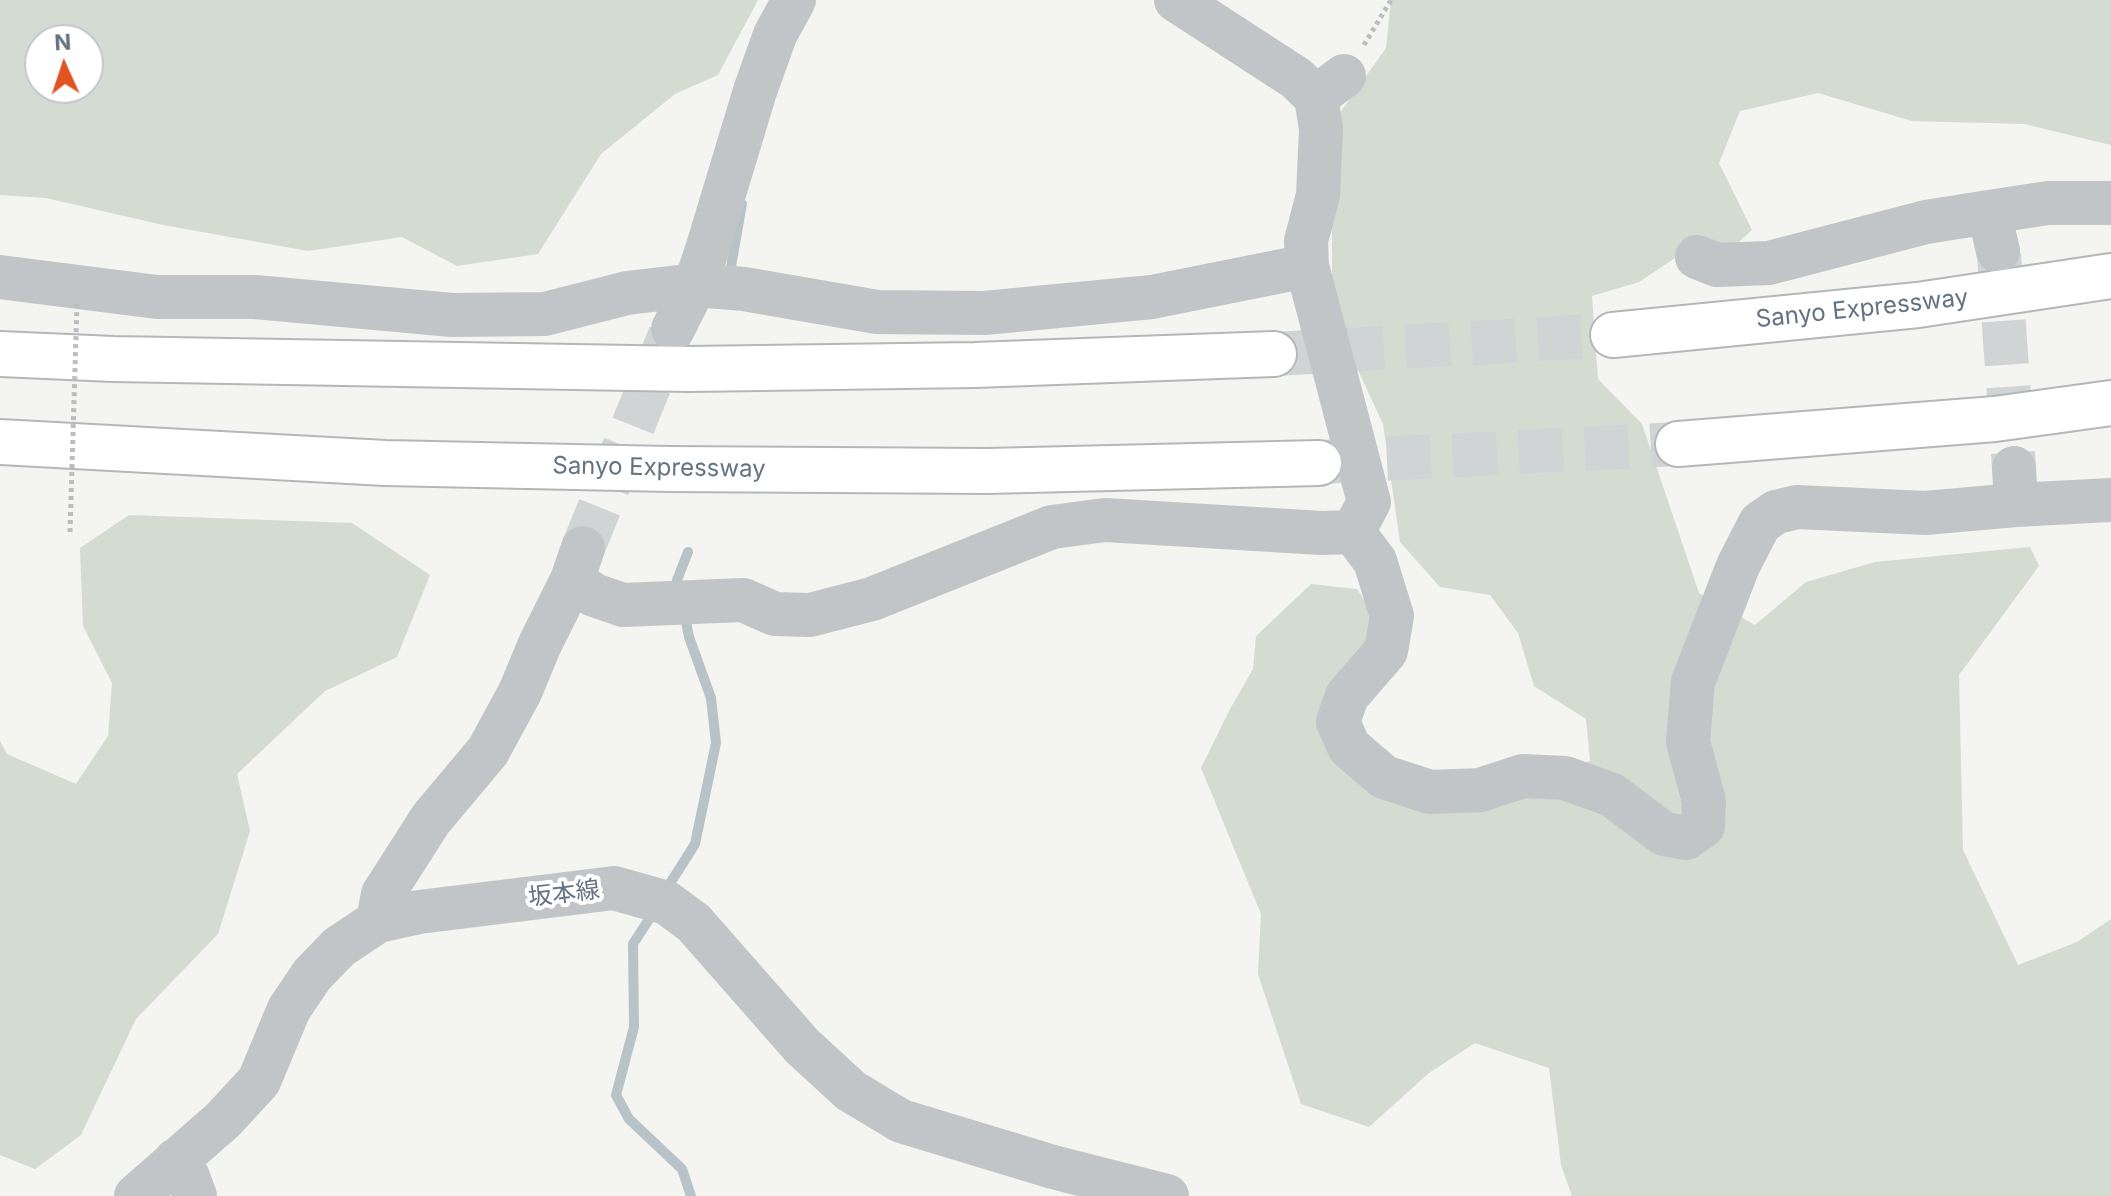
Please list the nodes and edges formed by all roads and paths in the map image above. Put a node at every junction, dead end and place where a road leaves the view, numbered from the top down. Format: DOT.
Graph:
graph roads {
  1 [pos="794,0"];
  2 [pos="1176,0"];
  3 [pos="1391,0"];
  4 [pos="1330,87"];
  5 [pos="2111,203"];
  6 [pos="1697,257"];
  7 [pos="1307,266"];
  8 [pos="2111,276"];
  9 [pos="0,277"];
  10 [pos="717,286"];
  11 [pos="77,303"];
  12 [pos="673,329"];
  13 [pos="1613,335"];
  14 [pos="0,354"];
  15 [pos="1274,354"];
  16 [pos="2111,403"];
  17 [pos="0,442"];
  18 [pos="1678,444"];
  19 [pos="1319,463"];
  20 [pos="2111,500"];
  21 [pos="70,532"];
  22 [pos="1353,532"];
  23 [pos="378,921"];
  24 [pos="186,1178"];
  25 [pos="136,1196"];
  26 [pos="1167,1196"];
  1 -- 10 [label="street"];
  2 -- 4 [label="street"];
  3 -- 4 [label="path"];
  4 -- 7 [label="street"];
  5 -- 6 [label="street"];
  7 -- 10 [label="street"];
  7 -- 22 [label="street"];
  8 -- 13 [label="highway, Sanyo Expressway"];
  9 -- 10 [label="street"];
  10 -- 12 [label="street"];
  11 -- 21 [label="path, bridge"];
  14 -- 15 [label="highway"];
  16 -- 18 [label="highway"];
  17 -- 19 [label="highway, Sanyo Expressway"];
  20 -- 22 [label="street"];
  22 -- 23 [label="street"];
  23 -- 24 [label="street, 坂本線"];
  23 -- 26 [label="street, 坂本線"];
  24 -- 25 [label="street, 坂本線"];
}
